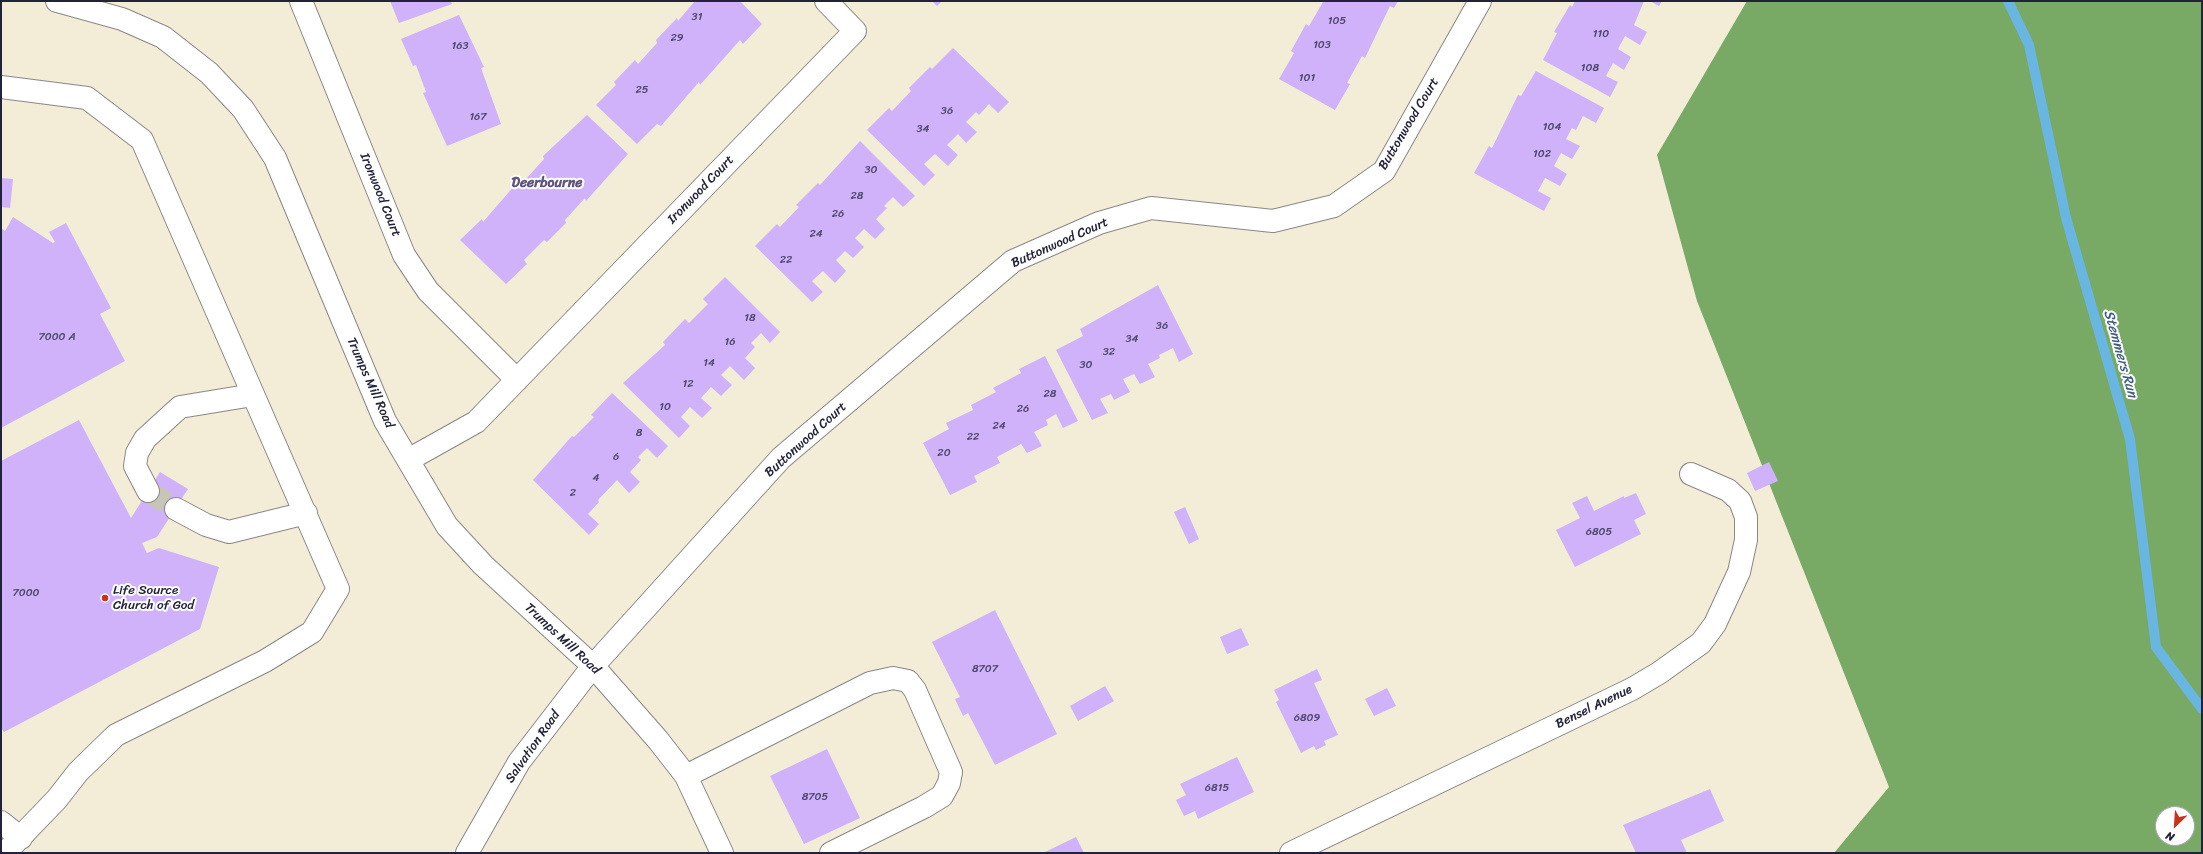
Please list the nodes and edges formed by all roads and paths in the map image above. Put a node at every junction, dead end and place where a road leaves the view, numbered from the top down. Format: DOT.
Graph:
graph roads {
  1 [pos="57,1"];
  2 [pos="301,1"];
  3 [pos="826,1"];
  4 [pos="1480,1"];
  5 [pos="1,87"];
  6 [pos="517,380"];
  7 [pos="253,395"];
  8 [pos="408,460"];
  9 [pos="1691,474"];
  10 [pos="148,491"];
  11 [pos="176,509"];
  12 [pos="306,514"];
  13 [pos="593,666"];
  14 [pos="686,776"];
  15 [pos="1,822"];
  16 [pos="21,838"];
  17 [pos="5,853"];
  18 [pos="467,853"];
  19 [pos="722,853"];
  20 [pos="831,853"];
  21 [pos="1291,853"];
  1 -- 8 [label="street, Trumps Mill Road"];
  2 -- 6 [label="street, Ironwood Court"];
  3 -- 6 [label="street, Ironwood Court"];
  4 -- 13 [label="street, Buttonwood Court"];
  5 -- 7 [label="street"];
  6 -- 8 [label="street, Ironwood Court"];
  7 -- 10 [label="street"];
  7 -- 12 [label="street"];
  8 -- 13 [label="street, Trumps Mill Road"];
  9 -- 21 [label="street, Bensel Avenue"];
  11 -- 12 [label="street"];
  12 -- 16 [label="street"];
  13 -- 14 [label="street, Trumps Mill Road"];
  13 -- 18 [label="street, Salvation Road"];
  14 -- 19 [label="street, Trumps Mill Road"];
  14 -- 20 [label="street"];
  15 -- 16 [label="street"];
  16 -- 17 [label="street"];
}
